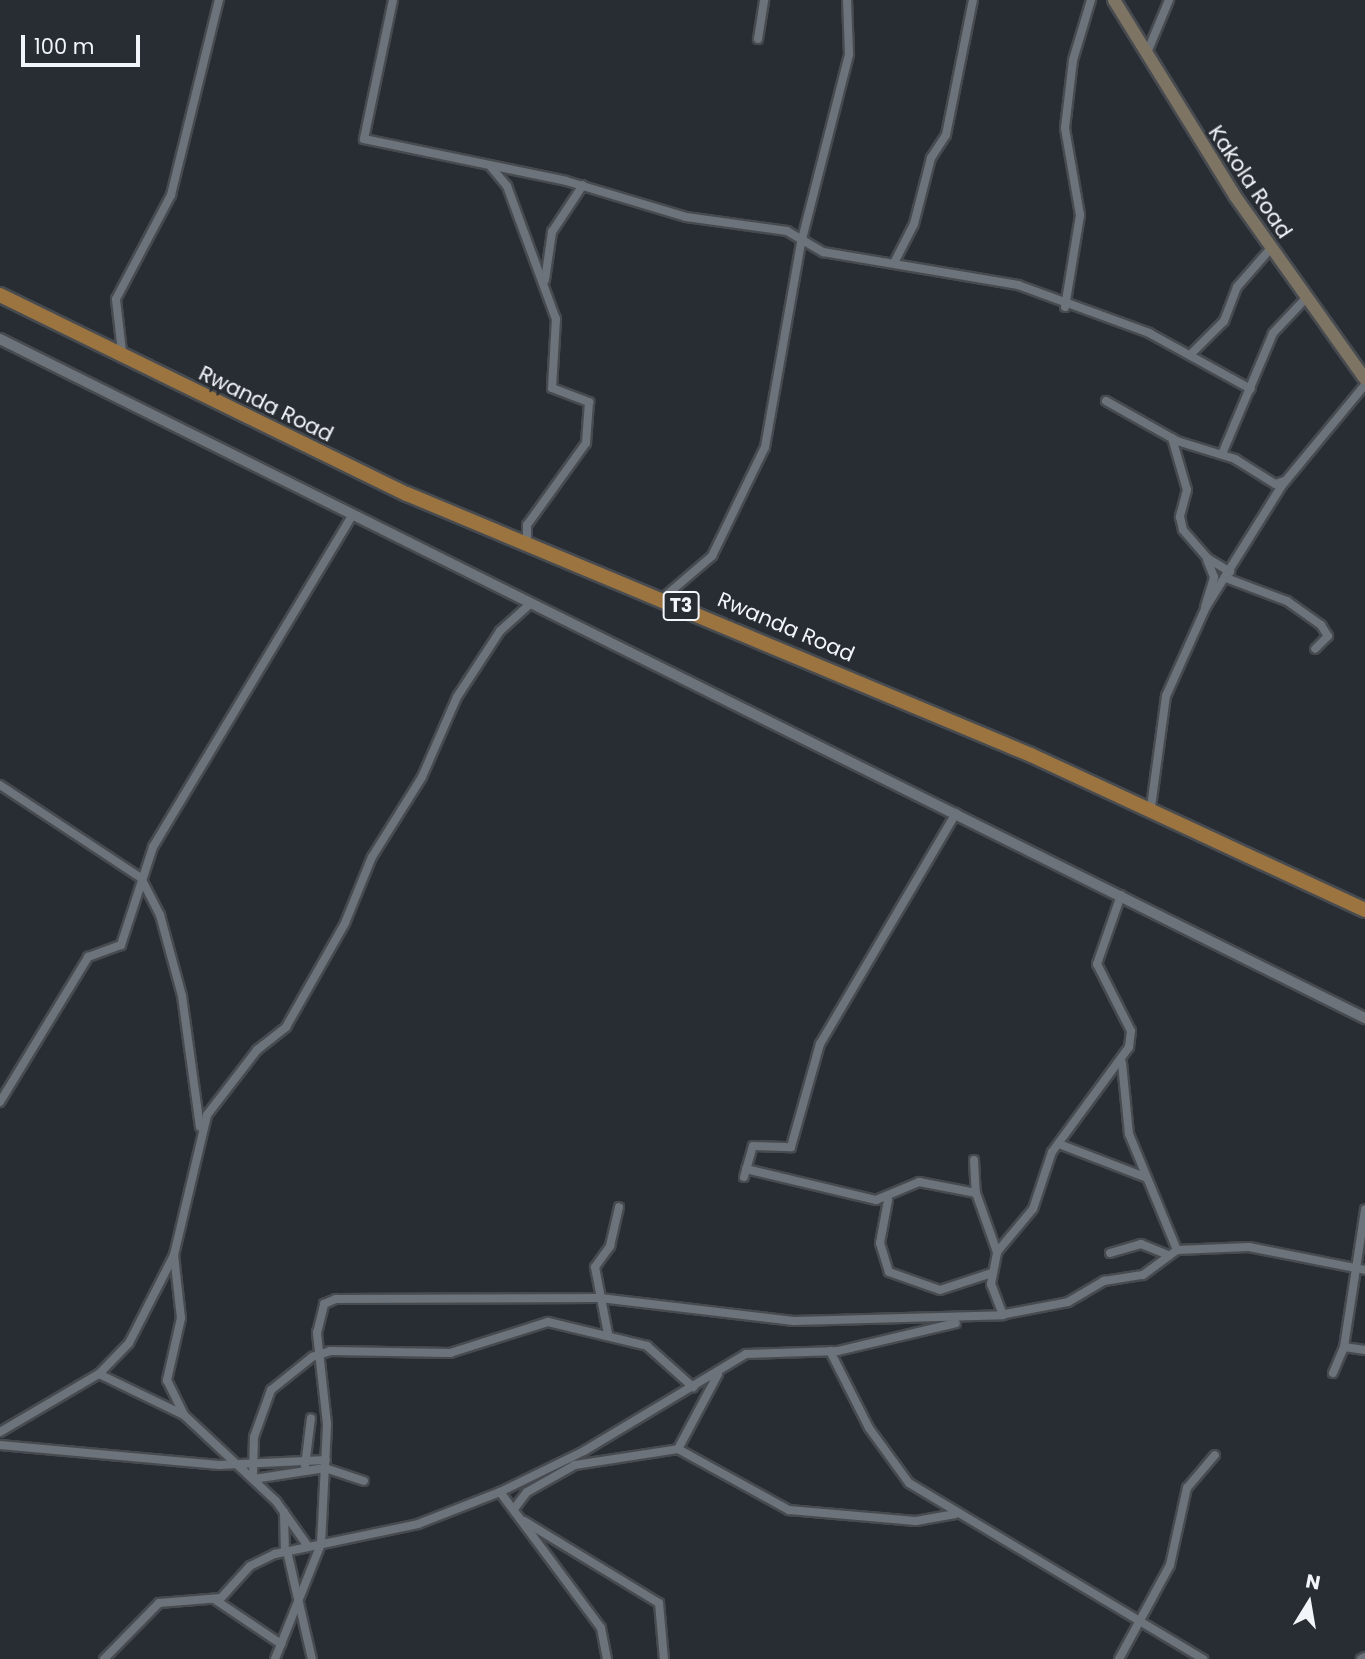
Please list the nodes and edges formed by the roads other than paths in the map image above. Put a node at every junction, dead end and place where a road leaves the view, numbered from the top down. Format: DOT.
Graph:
graph roads {
  1 [pos="219,0"];
  2 [pos="393,0"];
  3 [pos="764,0"];
  4 [pos="847,0"];
  5 [pos="973,0"];
  6 [pos="1091,0"];
  7 [pos="1114,0"];
  8 [pos="1169,0"];
  9 [pos="758,39"];
  10 [pos="1145,56"];
  11 [pos="491,167"];
  12 [pos="583,186"];
  13 [pos="803,238"];
  14 [pos="1271,248"];
  15 [pos="894,263"];
  16 [pos="544,290"];
  17 [pos="0,295"];
  18 [pos="1306,298"];
  19 [pos="1065,307"];
  20 [pos="0,339"];
  21 [pos="1190,355"];
  22 [pos="124,357"];
  23 [pos="1365,379"];
  24 [pos="1365,384"];
  25 [pos="1251,388"];
  26 [pos="1106,401"];
  27 [pos="1172,438"];
  28 [pos="1222,454"];
  29 [pos="1287,479"];
  30 [pos="353,514"];
  31 [pos="527,542"];
  32 [pos="1203,554"];
  33 [pos="1228,575"];
  34 [pos="663,598"];
  35 [pos="530,604"];
  36 [pos="1205,611"];
  37 [pos="1315,649"];
  38 [pos="0,785"];
  39 [pos="1151,807"];
  40 [pos="956,813"];
  41 [pos="141,878"];
  42 [pos="1121,895"];
  43 [pos="1365,910"];
  44 [pos="1365,1018"];
  45 [pos="1122,1063"];
  46 [pos="0,1102"];
  47 [pos="200,1130"];
  48 [pos="1059,1144"];
  49 [pos="975,1160"];
  50 [pos="1147,1178"];
  51 [pos="976,1193"];
  52 [pos="888,1200"];
  53 [pos="619,1207"];
  54 [pos="1365,1210"];
  55 [pos="1177,1250"];
  56 [pos="997,1252"];
  57 [pos="1110,1253"];
  58 [pos="1166,1254"];
  59 [pos="173,1255"];
  60 [pos="1353,1266"];
  61 [pos="1365,1270"];
  62 [pos="992,1273"];
  63 [pos="600,1298"];
  64 [pos="1000,1315"];
  65 [pos="608,1334"];
  66 [pos="1344,1347"];
  67 [pos="1365,1350"];
  68 [pos="830,1351"];
  69 [pos="318,1354"];
  70 [pos="718,1373"];
  71 [pos="1333,1373"];
  72 [pos="99,1374"];
  73 [pos="693,1387"];
  74 [pos="184,1415"];
  75 [pos="311,1418"];
  76 [pos="0,1432"];
  77 [pos="0,1445"];
  78 [pos="678,1449"];
  79 [pos="1215,1455"];
  80 [pos="238,1462"];
  81 [pos="253,1462"];
  82 [pos="325,1464"];
  83 [pos="305,1466"];
  84 [pos="254,1478"];
  85 [pos="365,1481"];
  86 [pos="500,1492"];
  87 [pos="514,1509"];
  88 [pos="284,1512"];
  89 [pos="955,1514"];
  90 [pos="524,1521"];
  91 [pos="321,1544"];
  92 [pos="307,1545"];
  93 [pos="286,1551"];
  94 [pos="302,1596"];
  95 [pos="214,1599"];
  96 [pos="1140,1624"];
  97 [pos="281,1644"];
  98 [pos="104,1659"];
  99 [pos="275,1659"];
  100 [pos="312,1659"];
  101 [pos="607,1659"];
  102 [pos="664,1659"];
  103 [pos="1119,1659"];
  104 [pos="1203,1659"];
  1 -- 22 [label="street"];
  2 -- 11 [label="street"];
  3 -- 9 [label="street"];
  4 -- 13 [label="street"];
  5 -- 15 [label="street"];
  6 -- 19 [label="street"];
  7 -- 10 [label="main road, Kakola Road"];
  8 -- 10 [label="street"];
  10 -- 14 [label="main road, Kakola Road"];
  11 -- 12 [label="street"];
  11 -- 16 [label="street"];
  12 -- 13 [label="street"];
  12 -- 16 [label="street"];
  13 -- 15 [label="street"];
  13 -- 34 [label="street"];
  14 -- 18 [label="main road, Kakola Road"];
  14 -- 21 [label="street"];
  15 -- 19 [label="street"];
  16 -- 31 [label="street"];
  17 -- 22 [label="highway, Rwanda Road / T3"];
  18 -- 23 [label="main road, Kakola Road"];
  18 -- 25 [label="street"];
  19 -- 21 [label="street"];
  20 -- 30 [label="street"];
  21 -- 25 [label="street"];
  22 -- 31 [label="highway, Rwanda Road / T3"];
  24 -- 29 [label="street"];
  25 -- 28 [label="street"];
  26 -- 27 [label="street"];
  27 -- 28 [label="street"];
  27 -- 32 [label="street"];
  28 -- 29 [label="street"];
  29 -- 33 [label="street"];
  30 -- 35 [label="street"];
  30 -- 41 [label="street"];
  31 -- 34 [label="highway, Rwanda Road / T3"];
  32 -- 33 [label="street"];
  32 -- 36 [label="street"];
  33 -- 36 [label="street"];
  33 -- 37 [label="street"];
  34 -- 39 [label="highway, Rwanda Road / T3"];
  35 -- 40 [label="street"];
  35 -- 47 [label="street"];
  36 -- 39 [label="street"];
  38 -- 41 [label="street"];
  39 -- 43 [label="highway, Rwanda Road / T3"];
  40 -- 42 [label="street"];
  40 -- 52 [label="street"];
  41 -- 46 [label="street"];
  41 -- 47 [label="street"];
  42 -- 44 [label="street"];
  42 -- 45 [label="street"];
  45 -- 48 [label="street"];
  45 -- 50 [label="street"];
  47 -- 59 [label="street"];
  48 -- 50 [label="street"];
  48 -- 56 [label="street"];
  49 -- 51 [label="street"];
  50 -- 55 [label="street"];
  51 -- 52 [label="street"];
  51 -- 56 [label="street"];
  52 -- 62 [label="street"];
  53 -- 63 [label="street"];
  54 -- 60 [label="street"];
  55 -- 58 [label="street"];
  55 -- 60 [label="street"];
  56 -- 62 [label="street"];
  57 -- 58 [label="street"];
  58 -- 64 [label="street"];
  59 -- 72 [label="street"];
  59 -- 74 [label="street"];
  60 -- 61 [label="street"];
  60 -- 66 [label="street"];
  62 -- 64 [label="street"];
  63 -- 64 [label="street"];
  63 -- 65 [label="street"];
  63 -- 69 [label="street"];
  64 -- 68 [label="street"];
  65 -- 69 [label="street"];
  65 -- 73 [label="street"];
  66 -- 67 [label="street"];
  66 -- 71 [label="street"];
  68 -- 70 [label="street"];
  68 -- 89 [label="street"];
  69 -- 81 [label="street"];
  69 -- 82 [label="street"];
  70 -- 73 [label="street"];
  70 -- 78 [label="street"];
  72 -- 74 [label="street"];
  72 -- 76 [label="street"];
  73 -- 86 [label="street"];
  74 -- 80 [label="street"];
  75 -- 83 [label="street"];
  77 -- 80 [label="street"];
  78 -- 87 [label="street"];
  78 -- 89 [label="street"];
  79 -- 96 [label="street"];
  80 -- 81 [label="street"];
  80 -- 84 [label="street"];
  81 -- 83 [label="street"];
  81 -- 84 [label="street"];
  82 -- 83 [label="street"];
  82 -- 85 [label="street"];
  82 -- 91 [label="street"];
  83 -- 84 [label="street"];
  84 -- 88 [label="street"];
  86 -- 87 [label="street"];
  86 -- 91 [label="street"];
  87 -- 90 [label="street"];
  88 -- 92 [label="street"];
  88 -- 93 [label="street"];
  89 -- 96 [label="street"];
  90 -- 101 [label="street"];
  90 -- 102 [label="street"];
  91 -- 92 [label="street"];
  91 -- 94 [label="street"];
  92 -- 93 [label="street"];
  93 -- 94 [label="street"];
  93 -- 95 [label="street"];
  94 -- 97 [label="street"];
  94 -- 100 [label="street"];
  95 -- 97 [label="street"];
  95 -- 98 [label="street"];
  96 -- 103 [label="street"];
  96 -- 104 [label="street"];
  97 -- 99 [label="street"];
}
